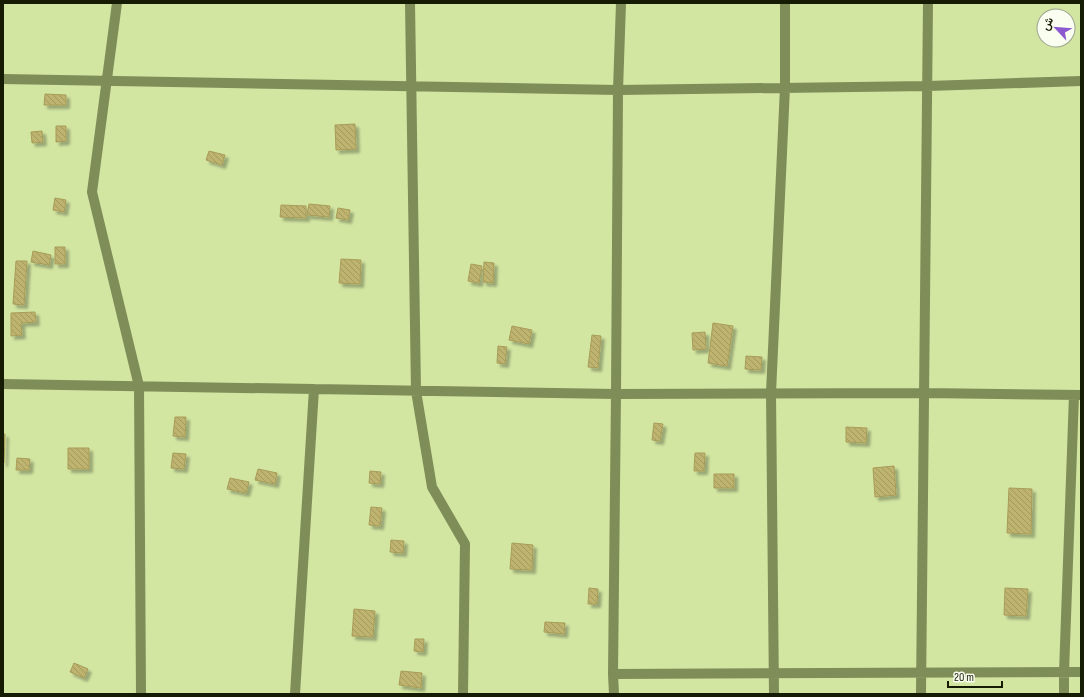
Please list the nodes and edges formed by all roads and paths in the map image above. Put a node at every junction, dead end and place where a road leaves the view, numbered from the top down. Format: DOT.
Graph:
graph roads {
  1 [pos="117,3"];
  2 [pos="410,3"];
  3 [pos="621,3"];
  4 [pos="785,3"];
  5 [pos="928,3"];
  6 [pos="3,79"];
  7 [pos="107,81"];
  8 [pos="1081,81"];
  9 [pos="411,86"];
  10 [pos="928,86"];
  11 [pos="785,87"];
  12 [pos="618,90"];
  13 [pos="3,384"];
  14 [pos="139,386"];
  15 [pos="314,389"];
  16 [pos="416,391"];
  17 [pos="924,393"];
  18 [pos="616,394"];
  19 [pos="771,394"];
  20 [pos="1077,395"];
  21 [pos="1064,672"];
  22 [pos="1081,672"];
  23 [pos="774,673"];
  24 [pos="921,673"];
  25 [pos="613,674"];
  26 [pos="141,694"];
  27 [pos="295,694"];
  28 [pos="463,694"];
  29 [pos="614,694"];
  30 [pos="774,694"];
  31 [pos="921,694"];
  32 [pos="1064,694"];
  1 -- 7 [label="street"];
  2 -- 9 [label="street"];
  3 -- 12 [label="street"];
  4 -- 11 [label="street"];
  5 -- 10 [label="street"];
  6 -- 7 [label="street"];
  7 -- 9 [label="street"];
  7 -- 14 [label="street"];
  8 -- 10 [label="street"];
  9 -- 12 [label="street"];
  9 -- 16 [label="street"];
  10 -- 11 [label="street"];
  10 -- 17 [label="street"];
  11 -- 12 [label="street"];
  11 -- 19 [label="street"];
  12 -- 18 [label="street"];
  13 -- 14 [label="street"];
  14 -- 15 [label="street"];
  14 -- 26 [label="street"];
  15 -- 16 [label="street"];
  15 -- 27 [label="street"];
  16 -- 18 [label="street"];
  16 -- 28 [label="street"];
  17 -- 19 [label="street"];
  17 -- 20 [label="street"];
  17 -- 24 [label="street"];
  18 -- 19 [label="street"];
  18 -- 25 [label="street"];
  19 -- 23 [label="street"];
  20 -- 21 [label="street"];
  21 -- 22 [label="street"];
  21 -- 24 [label="street"];
  21 -- 32 [label="street"];
  23 -- 24 [label="street"];
  23 -- 25 [label="street"];
  23 -- 30 [label="street"];
  24 -- 31 [label="street"];
  25 -- 29 [label="street"];
}
